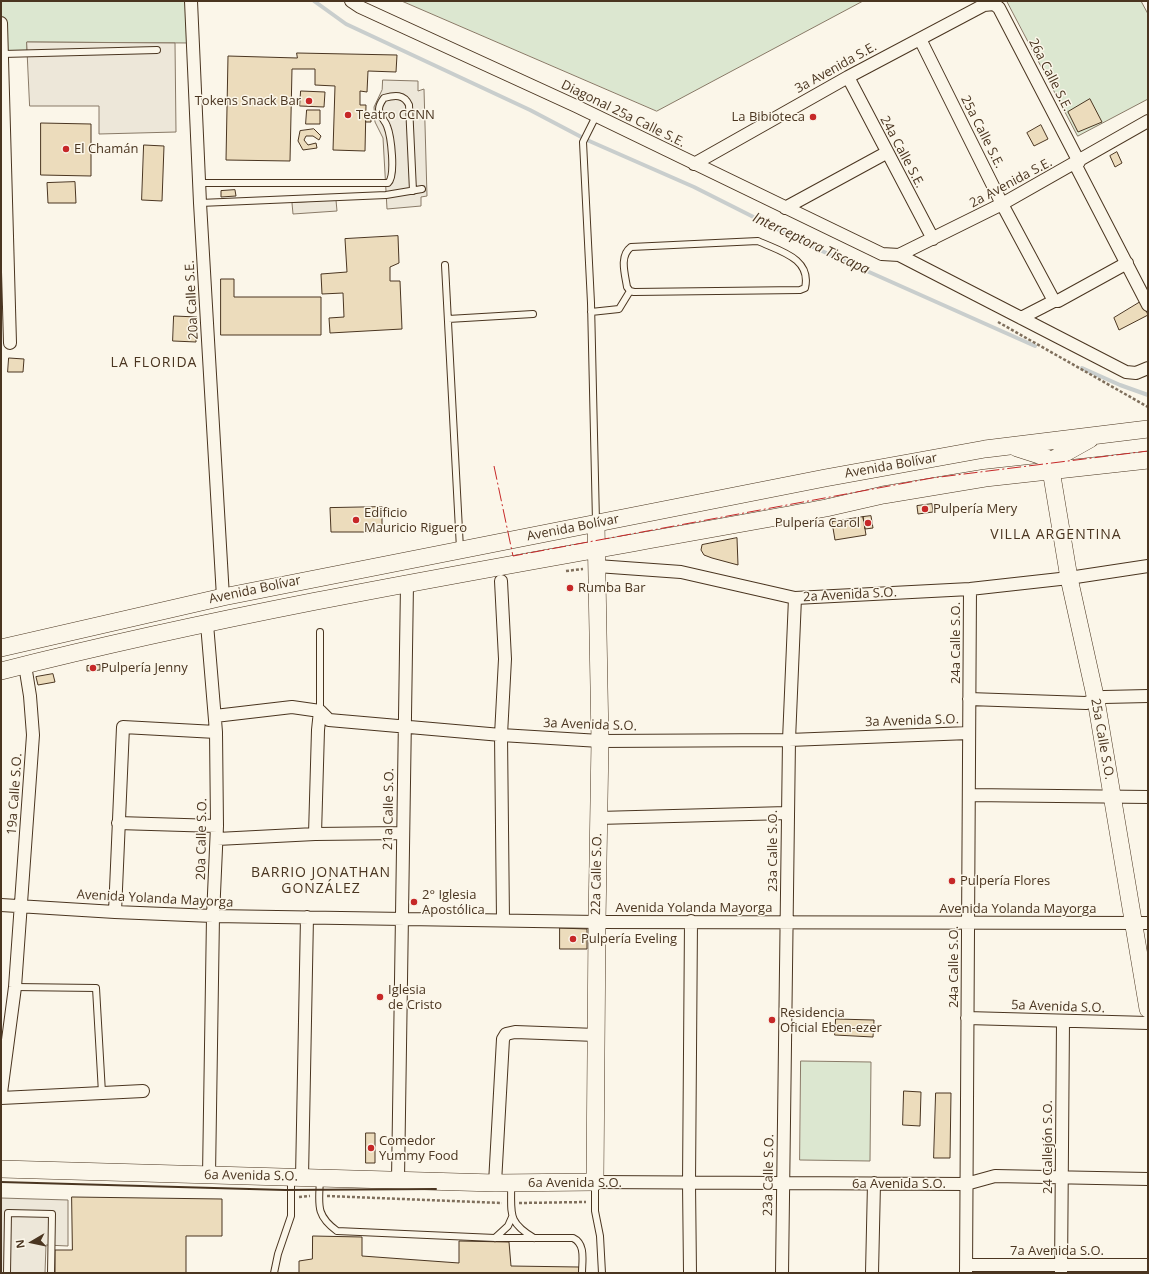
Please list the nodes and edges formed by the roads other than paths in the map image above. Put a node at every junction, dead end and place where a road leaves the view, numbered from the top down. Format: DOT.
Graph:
graph roads {
  1 [pos="191,1"];
  2 [pos="351,1"];
  3 [pos="994,4"];
  4 [pos="1,23"];
  5 [pos="920,39"];
  6 [pos="157,50"];
  7 [pos="3,54"];
  8 [pos="848,77"];
  9 [pos="596,116"];
  10 [pos="1147,124"];
  11 [pos="886,153"];
  12 [pos="1077,163"];
  13 [pos="694,164"];
  14 [pos="199,183"];
  15 [pos="422,189"];
  16 [pos="413,191"];
  17 [pos="200,203"];
  18 [pos="1002,204"];
  19 [pos="785,208"];
  20 [pos="933,239"];
  21 [pos="882,254"];
  22 [pos="899,255"];
  23 [pos="1127,263"];
  24 [pos="445,264"];
  25 [pos="630,291"];
  26 [pos="1054,301"];
  27 [pos="1148,305"];
  28 [pos="592,312"];
  29 [pos="533,314"];
  30 [pos="1021,318"];
  31 [pos="448,319"];
  32 [pos="10,343"];
  33 [pos="1148,368"];
  34 [pos="1148,429"];
  35 [pos="1097,435"];
  36 [pos="1008,446"];
  37 [pos="1148,460"];
  38 [pos="1051,470"];
  39 [pos="596,524"];
  40 [pos="460,551"];
  41 [pos="596,559"];
  42 [pos="1148,566"];
  43 [pos="1069,578"];
  44 [pos="500,582"];
  45 [pos="407,584"];
  46 [pos="970,589"];
  47 [pos="223,597"];
  48 [pos="795,598"];
  49 [pos="207,624"];
  50 [pos="320,632"];
  51 [pos="1,648"];
  52 [pos="24,665"];
  53 [pos="1,671"];
  54 [pos="1148,696"];
  55 [pos="969,699"];
  56 [pos="1096,700"];
  57 [pos="320,711"];
  58 [pos="215,716"];
  59 [pos="404,726"];
  60 [pos="216,732"];
  61 [pos="969,733"];
  62 [pos="501,735"];
  63 [pos="788,740"];
  64 [pos="600,741"];
  65 [pos="969,795"];
  66 [pos="1111,796"];
  67 [pos="1148,797"];
  68 [pos="787,813"];
  69 [pos="598,818"];
  70 [pos="118,823"];
  71 [pos="217,826"];
  72 [pos="403,833"];
  73 [pos="315,834"];
  74 [pos="217,839"];
  75 [pos="1,905"];
  76 [pos="22,905"];
  77 [pos="115,912"];
  78 [pos="213,916"];
  79 [pos="307,917"];
  80 [pos="402,919"];
  81 [pos="503,920"];
  82 [pos="691,921"];
  83 [pos="597,922"];
  84 [pos="787,922"];
  85 [pos="1141,923"];
  86 [pos="968,924"];
  87 [pos="15,987"];
  88 [pos="1148,1009"];
  89 [pos="967,1018"];
  90 [pos="1063,1021"];
  91 [pos="1148,1023"];
  92 [pos="596,1035"];
  93 [pos="143,1091"];
  94 [pos="1,1093"];
  95 [pos="102,1093"];
  96 [pos="1,1098"];
  97 [pos="1,1168"];
  98 [pos="209,1175"];
  99 [pos="296,1177"];
  100 [pos="320,1178"];
  101 [pos="1062,1178"];
  102 [pos="398,1179"];
  103 [pos="1148,1179"];
  104 [pos="595,1182"];
  105 [pos="503,1183"];
  106 [pos="689,1183"];
  107 [pos="782,1183"];
  108 [pos="874,1183"];
  109 [pos="966,1184"];
  110 [pos="1,1213"];
  111 [pos="8,1213"];
  112 [pos="512,1217"];
  113 [pos="495,1238"];
  114 [pos="534,1238"];
  115 [pos="1148,1265"];
  116 [pos="966,1269"];
  117 [pos="1061,1269"];
  118 [pos="6,1273"];
  119 [pos="51,1273"];
  120 [pos="274,1273"];
  121 [pos="582,1273"];
  122 [pos="602,1273"];
  123 [pos="690,1273"];
  124 [pos="782,1273"];
  125 [pos="872,1273"];
  1 -- 14 [label="street, 20a Calle S.E."];
  2 -- 9 [label="street, Diagonal 25a Calle S.E."];
  3 -- 5 [label="street, 3a Avenida S.E."];
  3 -- 12 [label="street, 26a Calle S.E."];
  4 -- 7 [label="street"];
  5 -- 8 [label="street, 3a Avenida S.E."];
  5 -- 18 [label="street, 25a Calle S.E."];
  6 -- 7 [label="lane"];
  7 -- 32 [label="street"];
  8 -- 11 [label="street, 24a Calle S.E."];
  8 -- 13 [label="street, 3a Avenida S.E."];
  9 -- 13 [label="street, Diagonal 25a Calle S.E."];
  9 -- 28 [label="lane"];
  10 -- 12 [label="street, 2a Avenida S.E."];
  11 -- 19 [label="street"];
  11 -- 20 [label="street, 24a Calle S.E."];
  12 -- 18 [label="street, 2a Avenida S.E."];
  12 -- 23 [label="street, 26a Calle S.E."];
  13 -- 19 [label="street, Diagonal 25a Calle S.E."];
  14 -- 16 [label="lane"];
  14 -- 17 [label="street, 20a Calle S.E."];
  15 -- 16 [label="lane"];
  16 -- 17 [label="lane"];
  17 -- 47 [label="street, 20a Calle S.E."];
  18 -- 20 [label="street, 2a Avenida S.E."];
  18 -- 26 [label="street, 25a Calle S.E."];
  19 -- 21 [label="street, Diagonal 25a Calle S.E."];
  20 -- 22 [label="street, 2a Avenida S.E."];
  21 -- 22 [label="street, 2a Avenida S.E."];
  22 -- 30 [label="street"];
  23 -- 26 [label="street"];
  23 -- 27 [label="street, 26a Calle S.E."];
  24 -- 31 [label="lane"];
  25 -- 25 [label="lane"];
  25 -- 28 [label="lane"];
  26 -- 30 [label="street"];
  28 -- 39 [label="lane"];
  29 -- 31 [label="lane"];
  30 -- 33 [label="street"];
  31 -- 40 [label="lane"];
  34 -- 35 [label="main road, Avenida Bolívar"];
  35 -- 36 [label="main road, Avenida Bolívar"];
  35 -- 38 [label="main road"];
  36 -- 38 [label="main road"];
  36 -- 39 [label="main road, Avenida Bolívar"];
  37 -- 38 [label="main road, Avenida Bolívar"];
  38 -- 41 [label="main road, Avenida Bolívar"];
  38 -- 43 [label="main road, 25a Calle S.O."];
  39 -- 40 [label="main road, Avenida Bolívar"];
  39 -- 41 [label="main road"];
  40 -- 47 [label="main road, Avenida Bolívar"];
  41 -- 45 [label="main road, Avenida Bolívar"];
  41 -- 48 [label="street, 2a Avenida S.O."];
  41 -- 64 [label="main road, 22a Calle S.O."];
  42 -- 43 [label="street, 2a Avenida S.O."];
  43 -- 46 [label="street, 2a Avenida S.O."];
  43 -- 56 [label="main road, 25a Calle S.O."];
  44 -- 62 [label="street"];
  45 -- 49 [label="main road, Avenida Bolívar"];
  45 -- 59 [label="street, 21a Calle S.O."];
  46 -- 48 [label="street, 2a Avenida S.O."];
  46 -- 55 [label="street, 24a Calle S.O."];
  47 -- 51 [label="main road, Avenida Bolívar"];
  48 -- 63 [label="street, 23a Calle S.O."];
  49 -- 52 [label="main road, Avenida Bolívar"];
  49 -- 58 [label="street, 20a Calle S.O."];
  50 -- 57 [label="lane"];
  52 -- 53 [label="main road, Avenida Bolívar"];
  52 -- 76 [label="street, 19a Calle S.O."];
  54 -- 56 [label="street"];
  55 -- 56 [label="street"];
  55 -- 61 [label="street, 24a Calle S.O."];
  56 -- 66 [label="main road, 25a Calle S.O."];
  57 -- 58 [label="street, 3a Avenida S.O."];
  57 -- 59 [label="street, 3a Avenida S.O."];
  57 -- 73 [label="street"];
  58 -- 60 [label="street, 20a Calle S.O."];
  59 -- 62 [label="street, 3a Avenida S.O."];
  59 -- 72 [label="street, 21a Calle S.O."];
  60 -- 70 [label="street"];
  60 -- 71 [label="street, 20a Calle S.O."];
  61 -- 63 [label="street, 3a Avenida S.O."];
  61 -- 65 [label="street, 24a Calle S.O."];
  62 -- 64 [label="street, 3a Avenida S.O."];
  62 -- 81 [label="street"];
  63 -- 64 [label="street, 3a Avenida S.O."];
  63 -- 68 [label="street, 23a Calle S.O."];
  64 -- 69 [label="main road, 22a Calle S.O."];
  65 -- 66 [label="street"];
  65 -- 86 [label="street, 24a Calle S.O."];
  66 -- 67 [label="street"];
  66 -- 85 [label="main road, 25a Calle S.O."];
  68 -- 69 [label="street"];
  68 -- 84 [label="street, 23a Calle S.O."];
  69 -- 83 [label="main road, 22a Calle S.O."];
  70 -- 71 [label="street"];
  70 -- 77 [label="street"];
  71 -- 74 [label="street, 20a Calle S.O."];
  72 -- 73 [label="street"];
  72 -- 80 [label="street, 21a Calle S.O."];
  73 -- 74 [label="street"];
  74 -- 78 [label="street, 20a Calle S.O."];
  75 -- 76 [label="street, Avenida Yolanda Mayorga"];
  76 -- 77 [label="street, Avenida Yolanda Mayorga"];
  76 -- 87 [label="street, 19a Calle S.O."];
  77 -- 78 [label="street, Avenida Yolanda Mayorga"];
  78 -- 79 [label="street, Avenida Yolanda Mayorga"];
  78 -- 98 [label="street, 20a Calle S.O."];
  79 -- 80 [label="street, Avenida Yolanda Mayorga"];
  79 -- 99 [label="street"];
  80 -- 81 [label="street, Avenida Yolanda Mayorga"];
  80 -- 102 [label="street, 21a Calle S.O."];
  81 -- 83 [label="street, Avenida Yolanda Mayorga"];
  82 -- 83 [label="street, Avenida Yolanda Mayorga"];
  82 -- 84 [label="street, Avenida Yolanda Mayorga"];
  82 -- 106 [label="street"];
  83 -- 92 [label="main road, 22a Calle S.O."];
  84 -- 86 [label="street, Avenida Yolanda Mayorga"];
  84 -- 107 [label="street, 23a Calle S.O."];
  85 -- 86 [label="street, Avenida Yolanda Mayorga"];
  85 -- 88 [label="main road, 25a Calle S.O."];
  86 -- 89 [label="street, 24a Calle S.O."];
  87 -- 94 [label="street, 19a Calle S.O."];
  87 -- 95 [label="lane"];
  89 -- 90 [label="street, 5a Avenida S.O."];
  89 -- 109 [label="street, 24a Calle S.O."];
  90 -- 91 [label="street, 5a Avenida S.O."];
  90 -- 101 [label="street, 24 Callejón S.O."];
  92 -- 104 [label="main road, 22a Calle S.O."];
  92 -- 105 [label="street"];
  93 -- 95 [label="street"];
  95 -- 96 [label="street"];
  97 -- 98 [label="main road, 6a Avenida S.O."];
  98 -- 99 [label="main road, 6a Avenida S.O."];
  99 -- 100 [label="main road, 6a Avenida S.O."];
  99 -- 120 [label="lane"];
  100 -- 102 [label="main road, 6a Avenida S.O."];
  100 -- 113 [label="lane"];
  101 -- 103 [label="street, 6a Avenida S.O."];
  101 -- 109 [label="street, 6a Avenida S.O."];
  101 -- 117 [label="street, 24 Callejón S.O."];
  102 -- 105 [label="main road, 6a Avenida S.O."];
  104 -- 105 [label="main road, 6a Avenida S.O."];
  104 -- 106 [label="street, 6a Avenida S.O."];
  104 -- 122 [label="lane"];
  105 -- 112 [label="lane"];
  106 -- 107 [label="street, 6a Avenida S.O."];
  106 -- 123 [label="street"];
  107 -- 108 [label="street, 6a Avenida S.O."];
  107 -- 124 [label="street, 23a Calle S.O."];
  108 -- 109 [label="street, 6a Avenida S.O."];
  108 -- 125 [label="street"];
  109 -- 116 [label="street, 24a Calle S.O."];
  110 -- 111 [label="lane"];
  111 -- 118 [label="lane"];
  111 -- 119 [label="lane"];
  112 -- 113 [label="lane"];
  112 -- 114 [label="lane"];
  113 -- 114 [label="lane"];
  114 -- 121 [label="lane"];
  115 -- 117 [label="street, 7a Avenida S.O."];
  116 -- 117 [label="street, 7a Avenida S.O."];
}
